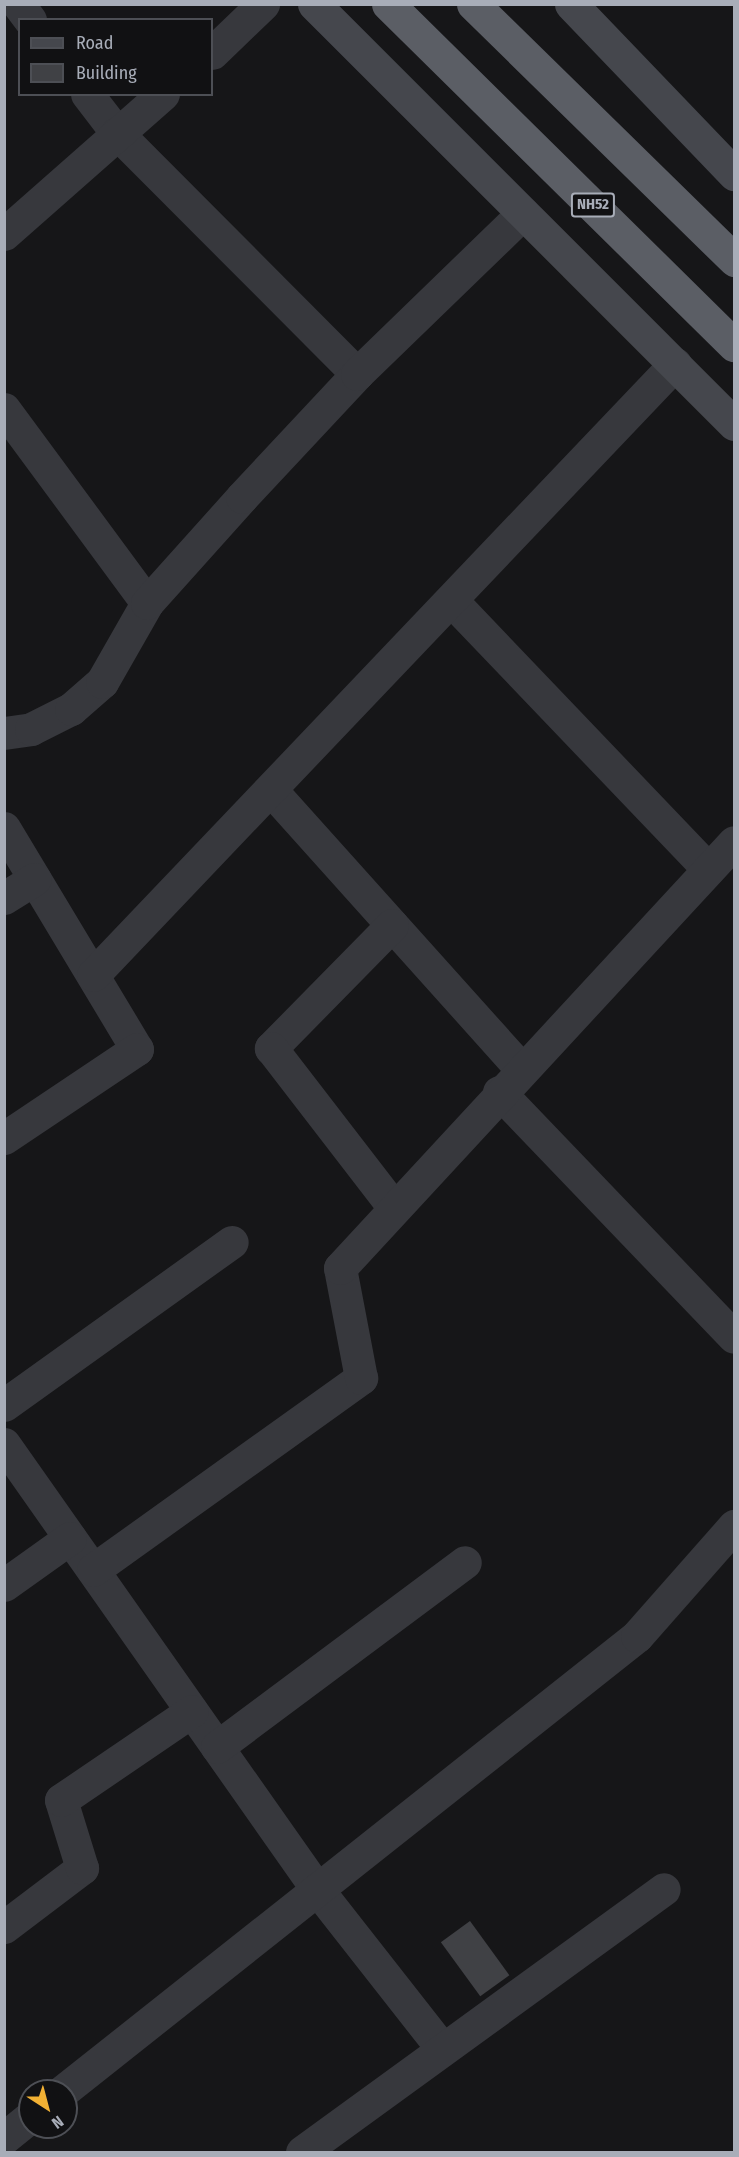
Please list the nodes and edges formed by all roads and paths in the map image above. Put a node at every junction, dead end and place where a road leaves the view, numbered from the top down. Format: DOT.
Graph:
graph roads {
  1 [pos="18,4"];
  2 [pos="263,4"];
  3 [pos="314,4"];
  4 [pos="388,4"];
  5 [pos="473,4"];
  6 [pos="571,4"];
  7 [pos="28,18"];
  8 [pos="213,52"];
  9 [pos="89,96"];
  10 [pos="161,96"];
  11 [pos="117,133"];
  12 [pos="735,174"];
  13 [pos="523,213"];
  14 [pos="4,234"];
  15 [pos="735,260"];
  16 [pos="735,345"];
  17 [pos="675,364"];
  18 [pos="357,374"];
  19 [pos="4,409"];
  20 [pos="735,424"];
  21 [pos="452,601"];
  22 [pos="147,603"];
  23 [pos="4,734"];
  24 [pos="271,790"];
  25 [pos="4,828"];
  26 [pos="735,842"];
  27 [pos="708,869"];
  28 [pos="35,879"];
  29 [pos="4,898"];
  30 [pos="392,925"];
  31 [pos="93,975"];
  32 [pos="520,1068"];
  33 [pos="499,1092"];
  34 [pos="4,1138"];
  35 [pos="394,1208"];
  36 [pos="232,1242"];
  37 [pos="735,1337"];
  38 [pos="4,1405"];
  39 [pos="4,1444"];
  40 [pos="735,1526"];
  41 [pos="70,1538"];
  42 [pos="465,1562"];
  43 [pos="93,1570"];
  44 [pos="4,1585"];
  45 [pos="192,1711"];
  46 [pos="218,1747"];
  47 [pos="317,1889"];
  48 [pos="664,1889"];
  49 [pos="4,1927"];
  50 [pos="441,2047"];
  51 [pos="78,2079"];
  52 [pos="18,2127"];
  53 [pos="4,2138"];
  54 [pos="302,2152"];
  1 -- 7 [label="street"];
  2 -- 8 [label="street"];
  3 -- 13 [label="main road"];
  4 -- 16 [label="highway, NH52"];
  5 -- 15 [label="highway"];
  6 -- 12 [label="main road"];
  9 -- 11 [label="street"];
  10 -- 11 [label="street"];
  11 -- 14 [label="street"];
  11 -- 18 [label="street"];
  13 -- 17 [label="main road"];
  13 -- 18 [label="street"];
  17 -- 20 [label="main road"];
  17 -- 21 [label="street"];
  18 -- 22 [label="street"];
  19 -- 22 [label="street"];
  21 -- 24 [label="street"];
  21 -- 27 [label="street"];
  22 -- 23 [label="street"];
  24 -- 30 [label="street"];
  24 -- 31 [label="street"];
  25 -- 28 [label="street"];
  26 -- 27 [label="street"];
  27 -- 32 [label="street"];
  28 -- 29 [label="street"];
  28 -- 31 [label="street"];
  30 -- 32 [label="street"];
  30 -- 35 [label="street"];
  31 -- 34 [label="street"];
  32 -- 33 [label="street"];
  33 -- 35 [label="street"];
  33 -- 37 [label="street"];
  35 -- 43 [label="street"];
  36 -- 38 [label="street"];
  39 -- 41 [label="street"];
  40 -- 47 [label="street"];
  41 -- 43 [label="street"];
  41 -- 44 [label="street"];
  42 -- 46 [label="street"];
  43 -- 45 [label="street"];
  45 -- 46 [label="street"];
  45 -- 49 [label="street"];
  46 -- 47 [label="street"];
  47 -- 50 [label="street"];
  47 -- 51 [label="street"];
  48 -- 50 [label="street"];
  50 -- 54 [label="street"];
  52 -- 53 [label="street"];
}
